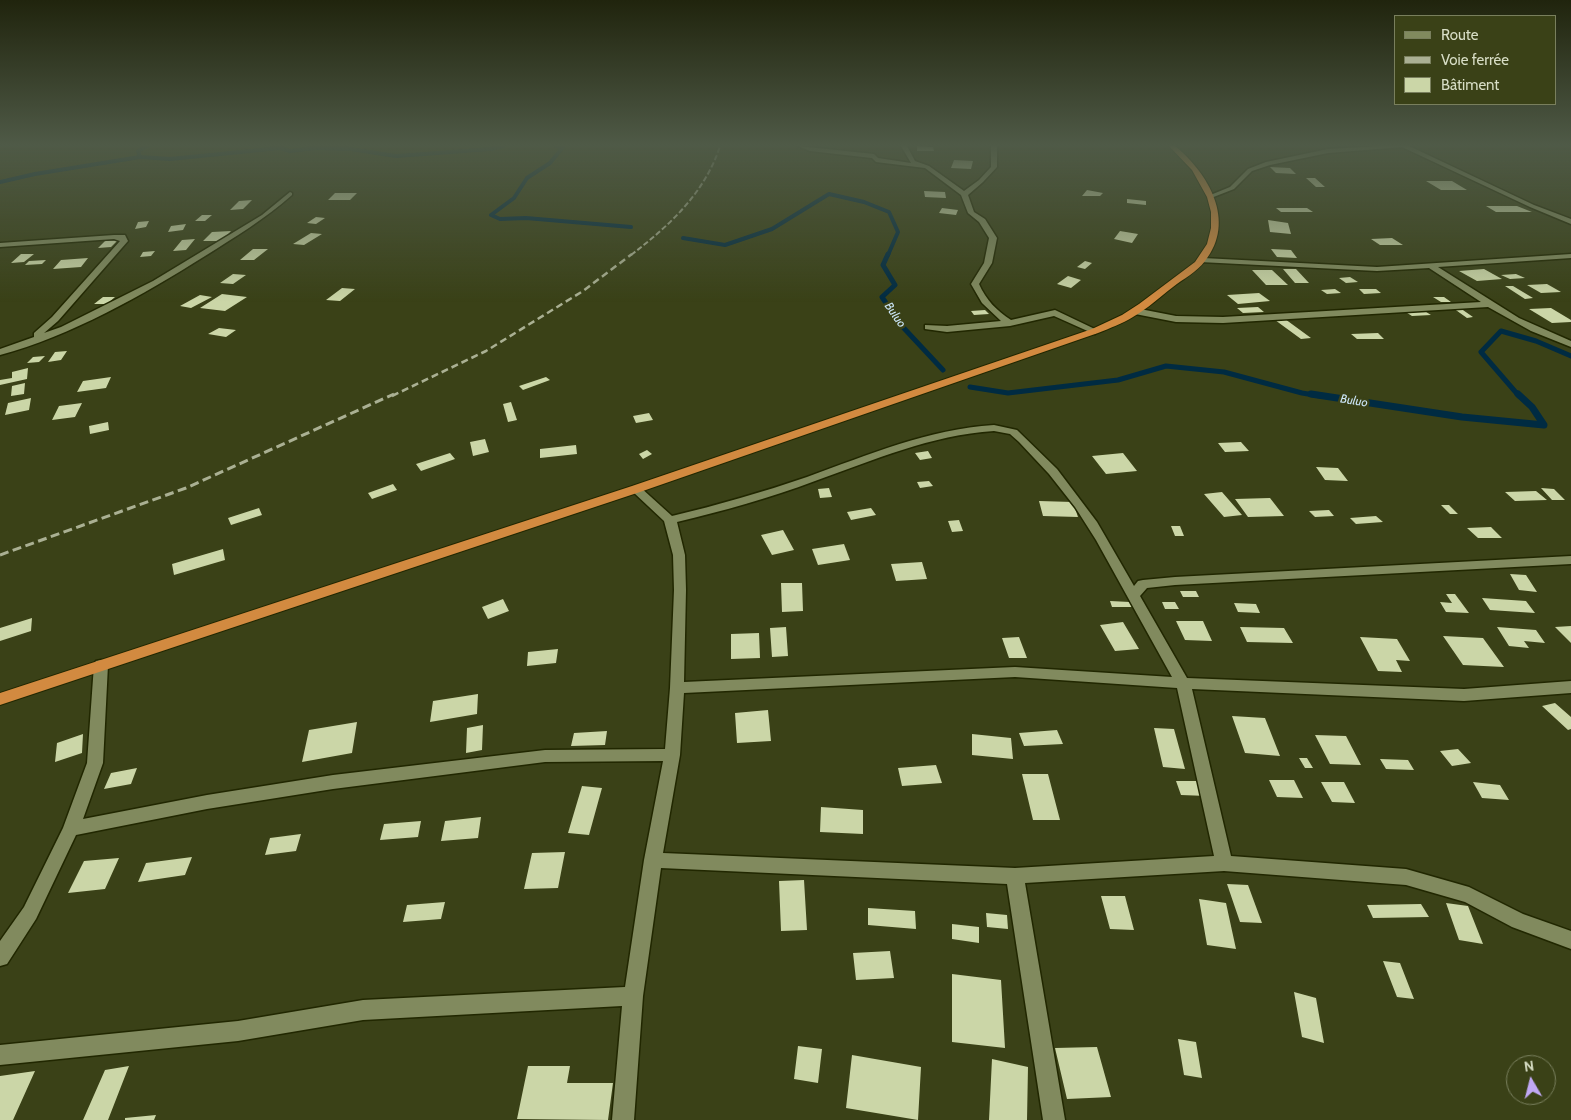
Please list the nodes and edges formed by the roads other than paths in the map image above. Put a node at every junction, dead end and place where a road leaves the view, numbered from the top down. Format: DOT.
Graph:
graph roads {
  1 [pos="285,198"];
  2 [pos="966,198"];
  3 [pos="1211,198"];
  4 [pos="1516,198"];
  5 [pos="1571,222"];
  6 [pos="0,245"];
  7 [pos="1571,256"];
  8 [pos="1203,260"];
  9 [pos="1432,266"];
  10 [pos="1491,304"];
  11 [pos="1135,311"];
  12 [pos="1010,323"];
  13 [pos="928,327"];
  14 [pos="1095,331"];
  15 [pos="31,340"];
  16 [pos="1571,344"];
  17 [pos="0,352"];
  18 [pos="636,489"];
  19 [pos="670,520"];
  20 [pos="1571,560"];
  21 [pos="1133,596"];
  22 [pos="101,665"];
  23 [pos="1183,683"];
  24 [pos="1571,687"];
  25 [pos="677,688"];
  26 [pos="0,699"];
  27 [pos="672,754"];
  28 [pos="71,829"];
  29 [pos="653,860"];
  30 [pos="1224,863"];
  31 [pos="1015,876"];
  32 [pos="1571,940"];
  33 [pos="0,957"];
  34 [pos="634,996"];
  35 [pos="0,1054"];
  36 [pos="623,1120"];
  37 [pos="1054,1120"];
  1 -- 15 [label="street"];
  2 -- 12 [label="street"];
  3 -- 8 [label="highway"];
  4 -- 5 [label="street"];
  6 -- 15 [label="street"];
  7 -- 9 [label="street"];
  8 -- 9 [label="street"];
  8 -- 11 [label="highway"];
  9 -- 10 [label="street"];
  10 -- 11 [label="street"];
  10 -- 16 [label="street"];
  11 -- 14 [label="highway"];
  12 -- 13 [label="street"];
  12 -- 14 [label="street"];
  14 -- 18 [label="highway"];
  15 -- 17 [label="street"];
  18 -- 19 [label="street"];
  18 -- 22 [label="highway"];
  19 -- 21 [label="street"];
  19 -- 25 [label="street"];
  20 -- 21 [label="street"];
  21 -- 23 [label="street"];
  22 -- 26 [label="highway"];
  22 -- 28 [label="street"];
  23 -- 24 [label="street"];
  23 -- 25 [label="street"];
  23 -- 30 [label="street"];
  25 -- 27 [label="street"];
  27 -- 28 [label="street"];
  27 -- 29 [label="street"];
  28 -- 33 [label="street"];
  29 -- 31 [label="street"];
  29 -- 34 [label="street"];
  30 -- 31 [label="street"];
  30 -- 32 [label="street"];
  31 -- 37 [label="street"];
  34 -- 35 [label="street"];
  34 -- 36 [label="street"];
}
